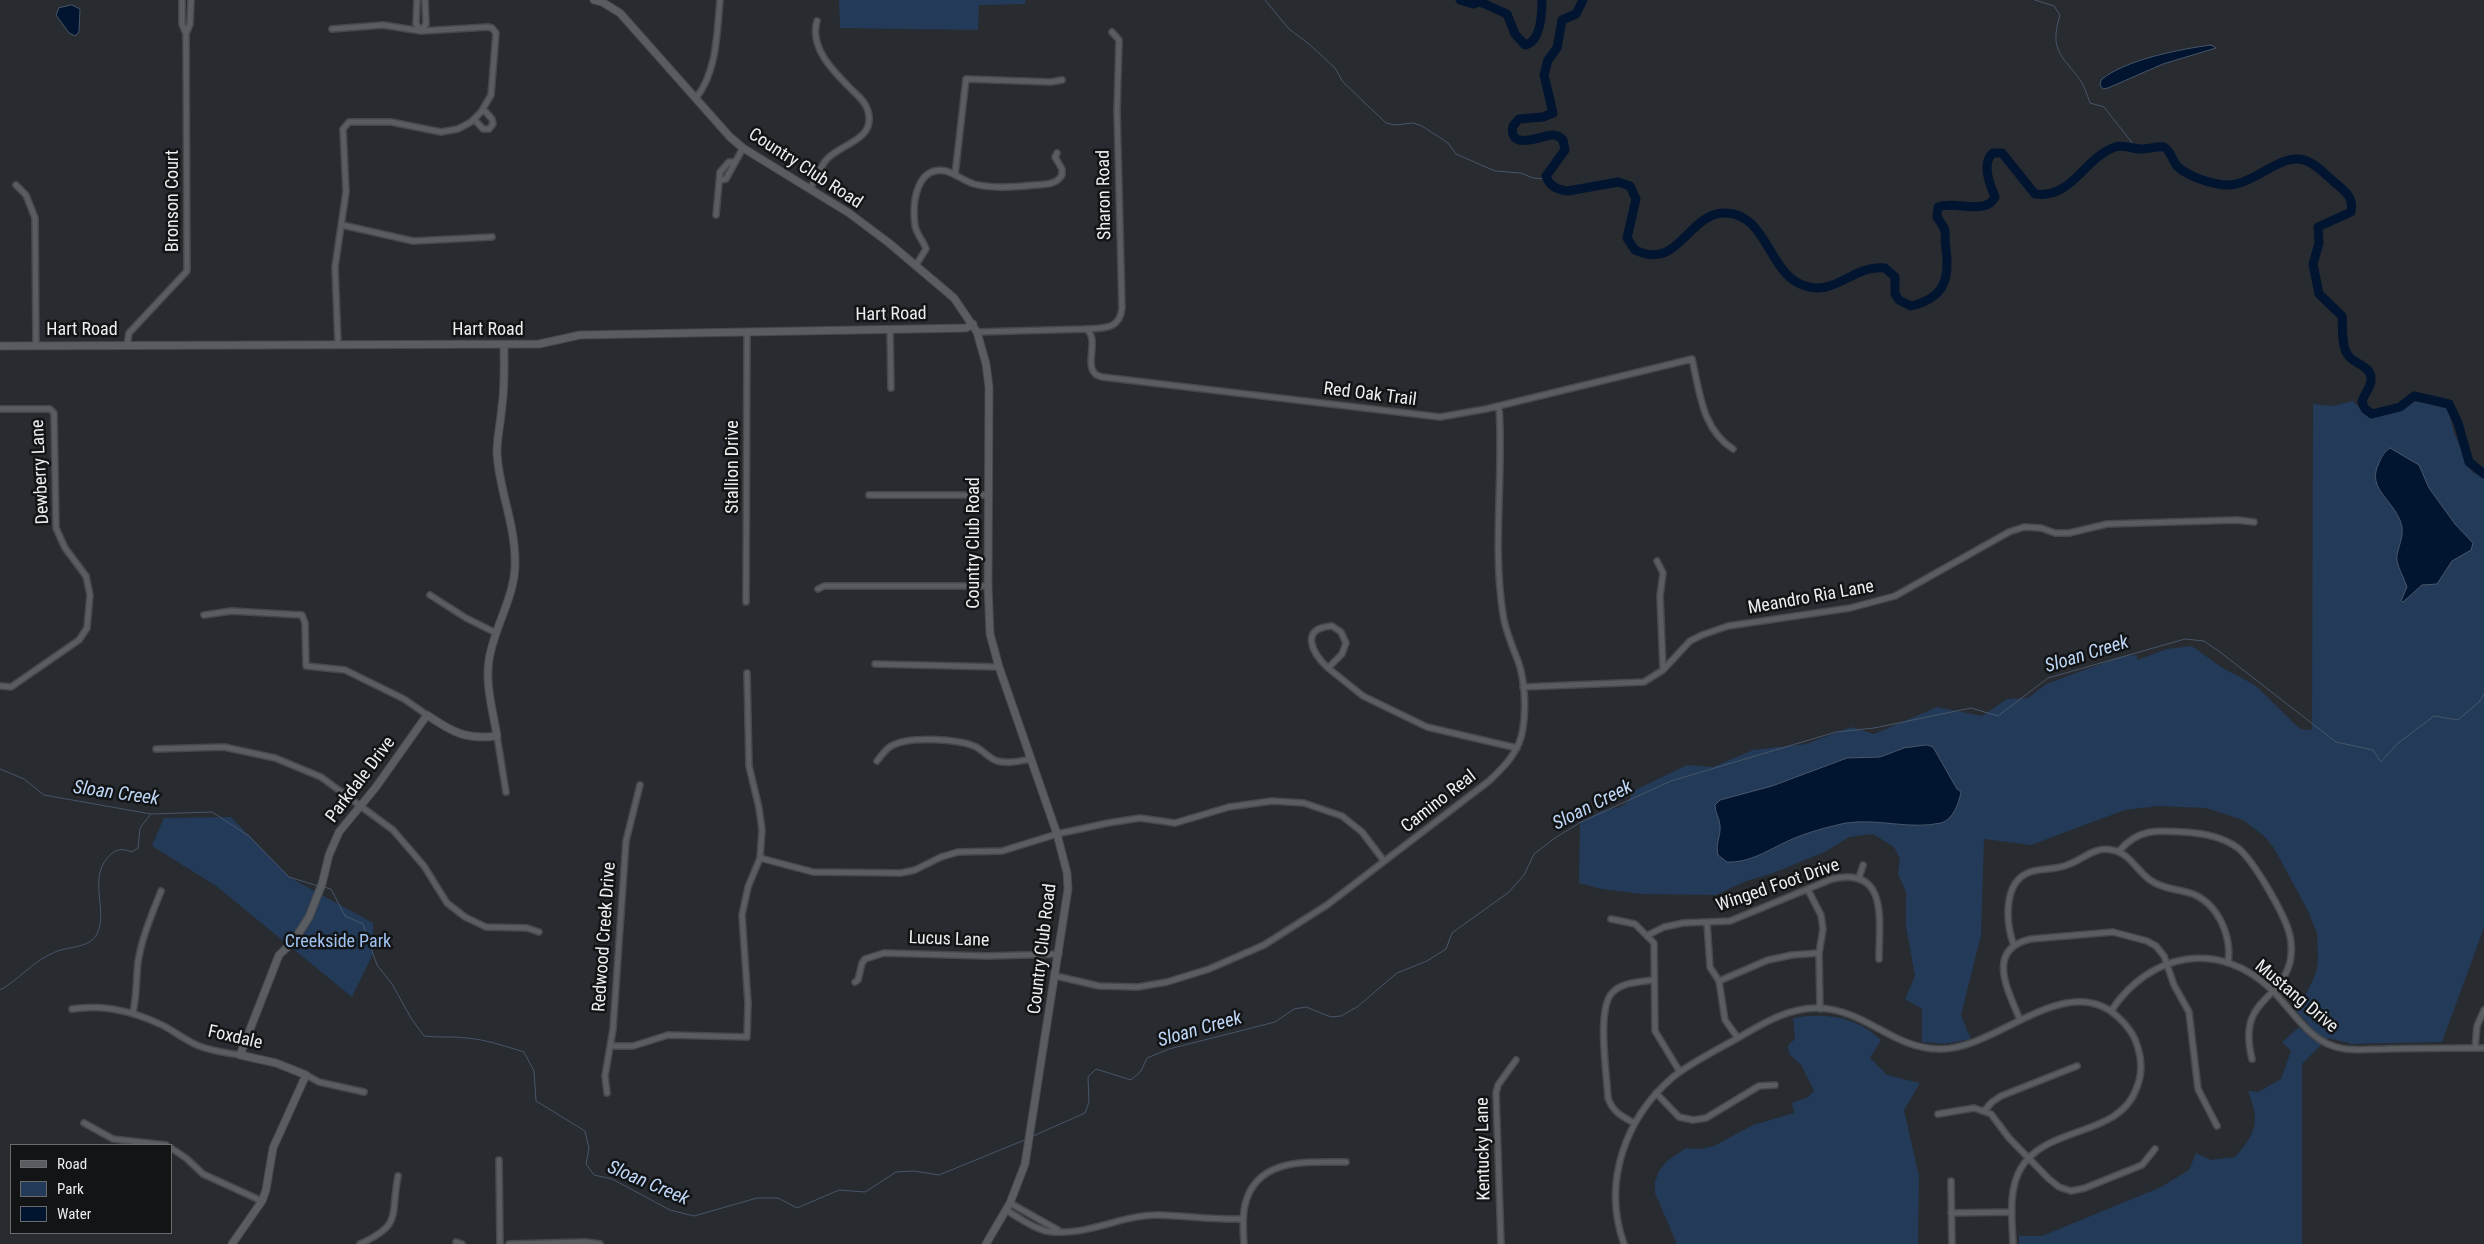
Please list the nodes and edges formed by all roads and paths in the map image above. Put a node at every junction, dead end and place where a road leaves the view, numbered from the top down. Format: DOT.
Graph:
graph roads {
  1 [pos="182,0"];
  2 [pos="191,0"];
  3 [pos="417,0"];
  4 [pos="425,0"];
  5 [pos="594,0"];
  6 [pos="720,0"];
  7 [pos="816,21"];
  8 [pos="332,29"];
  9 [pos="421,31"];
  10 [pos="1112,32"];
  11 [pos="186,34"];
  12 [pos="1062,80"];
  13 [pos="696,98"];
  14 [pos="483,109"];
  15 [pos="474,119"];
  16 [pos="743,148"];
  17 [pos="1057,153"];
  18 [pos="955,175"];
  19 [pos="16,185"];
  20 [pos="810,189"];
  21 [pos="716,215"];
  22 [pos="342,225"];
  23 [pos="492,237"];
  24 [pos="916,265"];
  25 [pos="973,324"];
  26 [pos="1082,328"];
  27 [pos="890,330"];
  28 [pos="977,332"];
  29 [pos="747,333"];
  30 [pos="338,344"];
  31 [pos="36,345"];
  32 [pos="127,345"];
  33 [pos="504,345"];
  34 [pos="0,346"];
  35 [pos="891,388"];
  36 [pos="1499,406"];
  37 [pos="0,409"];
  38 [pos="1733,449"];
  39 [pos="868,495"];
  40 [pos="988,495"];
  41 [pos="2254,522"];
  42 [pos="1657,561"];
  43 [pos="988,586"];
  44 [pos="818,589"];
  45 [pos="430,595"];
  46 [pos="746,602"];
  47 [pos="204,615"];
  48 [pos="496,632"];
  49 [pos="875,664"];
  50 [pos="999,667"];
  51 [pos="1328,668"];
  52 [pos="1663,670"];
  53 [pos="747,673"];
  54 [pos="1,686"];
  55 [pos="1522,687"];
  56 [pos="427,715"];
  57 [pos="497,736"];
  58 [pos="1517,748"];
  59 [pos="156,749"];
  60 [pos="1031,759"];
  61 [pos="877,761"];
  62 [pos="640,784"];
  63 [pos="506,792"];
  64 [pos="359,806"];
  65 [pos="1057,834"];
  66 [pos="2119,851"];
  67 [pos="760,858"];
  68 [pos="1384,860"];
  69 [pos="1863,865"];
  70 [pos="1859,878"];
  71 [pos="1808,890"];
  72 [pos="162,892"];
  73 [pos="1611,919"];
  74 [pos="1707,923"];
  75 [pos="539,932"];
  76 [pos="1648,935"];
  77 [pos="2014,946"];
  78 [pos="1819,953"];
  79 [pos="1059,954"];
  80 [pos="1879,959"];
  81 [pos="2167,963"];
  82 [pos="2228,963"];
  83 [pos="1056,976"];
  84 [pos="1653,980"];
  85 [pos="1719,981"];
  86 [pos="855,982"];
  87 [pos="2272,990"];
  88 [pos="72,1009"];
  89 [pos="1820,1009"];
  90 [pos="2484,1010"];
  91 [pos="2111,1011"];
  92 [pos="132,1012"];
  93 [pos="2020,1020"];
  94 [pos="1738,1038"];
  95 [pos="610,1046"];
  96 [pos="2475,1048"];
  97 [pos="2484,1048"];
  98 [pos="240,1055"];
  99 [pos="2252,1059"];
  100 [pos="1516,1060"];
  101 [pos="2077,1066"];
  102 [pos="1680,1072"];
  103 [pos="306,1076"];
  104 [pos="1775,1085"];
  105 [pos="364,1092"];
  106 [pos="607,1093"];
  107 [pos="1656,1094"];
  108 [pos="1985,1110"];
  109 [pos="1938,1114"];
  110 [pos="84,1123"];
  111 [pos="1634,1123"];
  112 [pos="2217,1126"];
  113 [pos="157,1144"];
  114 [pos="172,1149"];
  115 [pos="2155,1149"];
  116 [pos="2028,1158"];
  117 [pos="499,1160"];
  118 [pos="1346,1162"];
  119 [pos="398,1176"];
  120 [pos="1951,1181"];
  121 [pos="262,1200"];
  122 [pos="1008,1206"];
  123 [pos="2012,1212"];
  124 [pos="1951,1213"];
  125 [pos="1243,1219"];
  126 [pos="1061,1231"];
  127 [pos="232,1244"];
  128 [pos="360,1244"];
  129 [pos="500,1244"];
  130 [pos="509,1244"];
  131 [pos="600,1244"];
  132 [pos="986,1244"];
  133 [pos="1244,1244"];
  134 [pos="1500,1244"];
  135 [pos="1624,1244"];
  136 [pos="1952,1244"];
  137 [pos="2013,1244"];
  1 -- 11 [label="street, Bronson Court"];
  2 -- 11 [label="street, Bronson Court"];
  3 -- 9 [label="street"];
  4 -- 9 [label="street"];
  5 -- 13 [label="street, Country Club Road"];
  6 -- 13 [label="street"];
  7 -- 20 [label="street"];
  8 -- 9 [label="street"];
  9 -- 14 [label="street"];
  10 -- 26 [label="street, Sharon Road"];
  11 -- 32 [label="street, Bronson Court"];
  12 -- 18 [label="street"];
  13 -- 16 [label="street, Country Club Road"];
  14 -- 15 [label="street"];
  14 -- 15 [label="street"];
  15 -- 22 [label="street"];
  16 -- 20 [label="street, Country Club Road"];
  16 -- 21 [label="street"];
  17 -- 18 [label="street"];
  18 -- 24 [label="street"];
  19 -- 31 [label="street"];
  20 -- 24 [label="street, Country Club Road"];
  22 -- 23 [label="street"];
  22 -- 30 [label="street"];
  24 -- 25 [label="street, Country Club Road"];
  25 -- 27 [label="street, Hart Road"];
  25 -- 28 [label="street, Country Club Road"];
  26 -- 28 [label="street"];
  26 -- 36 [label="street, Red Oak Trail"];
  27 -- 29 [label="street, Hart Road"];
  27 -- 35 [label="street"];
  28 -- 40 [label="street, Country Club Road"];
  29 -- 33 [label="street, Hart Road"];
  29 -- 46 [label="street, Stallion Drive"];
  30 -- 32 [label="street, Hart Road"];
  30 -- 33 [label="street, Hart Road"];
  31 -- 32 [label="street, Hart Road"];
  31 -- 34 [label="street, Hart Road"];
  33 -- 48 [label="street"];
  36 -- 38 [label="street, Red Oak Trail"];
  36 -- 55 [label="street, Camino Real"];
  37 -- 54 [label="street, Dewberry Lane"];
  39 -- 40 [label="street"];
  40 -- 43 [label="street, Country Club Road"];
  41 -- 52 [label="street, Meandro Ria Lane"];
  42 -- 52 [label="street"];
  43 -- 44 [label="street"];
  43 -- 50 [label="street, Country Club Road"];
  45 -- 48 [label="street"];
  47 -- 56 [label="street"];
  48 -- 57 [label="street"];
  49 -- 50 [label="street"];
  50 -- 60 [label="street, Country Club Road"];
  51 -- 51 [label="street"];
  51 -- 58 [label="street"];
  52 -- 55 [label="street, Meandro Ria Lane"];
  53 -- 67 [label="street"];
  55 -- 58 [label="street, Camino Real"];
  56 -- 57 [label="street"];
  56 -- 64 [label="street, Parkdale Drive"];
  57 -- 63 [label="street"];
  58 -- 68 [label="street, Camino Real"];
  59 -- 64 [label="street"];
  60 -- 61 [label="street"];
  60 -- 65 [label="street, Country Club Road"];
  62 -- 95 [label="street, Redwood Creek Drive"];
  64 -- 75 [label="street"];
  64 -- 98 [label="street, Parkdale Drive"];
  65 -- 67 [label="street"];
  65 -- 68 [label="street"];
  65 -- 79 [label="street, Country Club Road"];
  66 -- 77 [label="street"];
  66 -- 82 [label="street"];
  66 -- 87 [label="street"];
  67 -- 95 [label="street"];
  68 -- 83 [label="street, Camino Real"];
  69 -- 70 [label="street"];
  70 -- 71 [label="street, Winged Foot Drive"];
  70 -- 80 [label="street, Winged Foot Drive"];
  71 -- 74 [label="street, Winged Foot Drive"];
  71 -- 78 [label="street"];
  72 -- 92 [label="street"];
  73 -- 76 [label="street"];
  74 -- 76 [label="street, Winged Foot Drive"];
  74 -- 85 [label="street"];
  76 -- 84 [label="street"];
  77 -- 81 [label="street"];
  77 -- 93 [label="street"];
  78 -- 85 [label="street"];
  78 -- 89 [label="street"];
  79 -- 83 [label="street, Country Club Road"];
  79 -- 86 [label="street, Lucus Lane"];
  81 -- 82 [label="street, Mustang Drive"];
  81 -- 91 [label="street, Mustang Drive"];
  81 -- 112 [label="street"];
  82 -- 87 [label="street, Mustang Drive"];
  83 -- 122 [label="street, Country Club Road"];
  84 -- 102 [label="street"];
  84 -- 111 [label="street"];
  85 -- 94 [label="street"];
  87 -- 96 [label="street, Mustang Drive"];
  87 -- 99 [label="street"];
  88 -- 92 [label="street, Foxdale"];
  89 -- 93 [label="street"];
  89 -- 94 [label="street"];
  90 -- 96 [label="street"];
  91 -- 93 [label="street"];
  91 -- 116 [label="street"];
  92 -- 98 [label="street, Foxdale"];
  94 -- 102 [label="street"];
  95 -- 106 [label="street, Redwood Creek Drive"];
  96 -- 97 [label="street, Mustang Drive"];
  98 -- 103 [label="street, Foxdale"];
  100 -- 134 [label="street, Kentucky Lane"];
  101 -- 108 [label="street"];
  102 -- 107 [label="street"];
  103 -- 105 [label="street, Foxdale"];
  103 -- 121 [label="street"];
  104 -- 107 [label="street"];
  107 -- 111 [label="street"];
  108 -- 109 [label="street"];
  108 -- 116 [label="street"];
  110 -- 113 [label="street"];
  111 -- 135 [label="street"];
  114 -- 121 [label="street"];
  115 -- 116 [label="street"];
  116 -- 123 [label="street"];
  117 -- 129 [label="street"];
  118 -- 125 [label="street"];
  119 -- 128 [label="street"];
  120 -- 124 [label="street"];
  121 -- 127 [label="street"];
  122 -- 126 [label="street"];
  122 -- 126 [label="street"];
  122 -- 132 [label="street, Country Club Road"];
  123 -- 124 [label="street"];
  123 -- 137 [label="street"];
  124 -- 136 [label="street"];
  125 -- 126 [label="street"];
  125 -- 133 [label="street"];
  130 -- 131 [label="street"];
}
